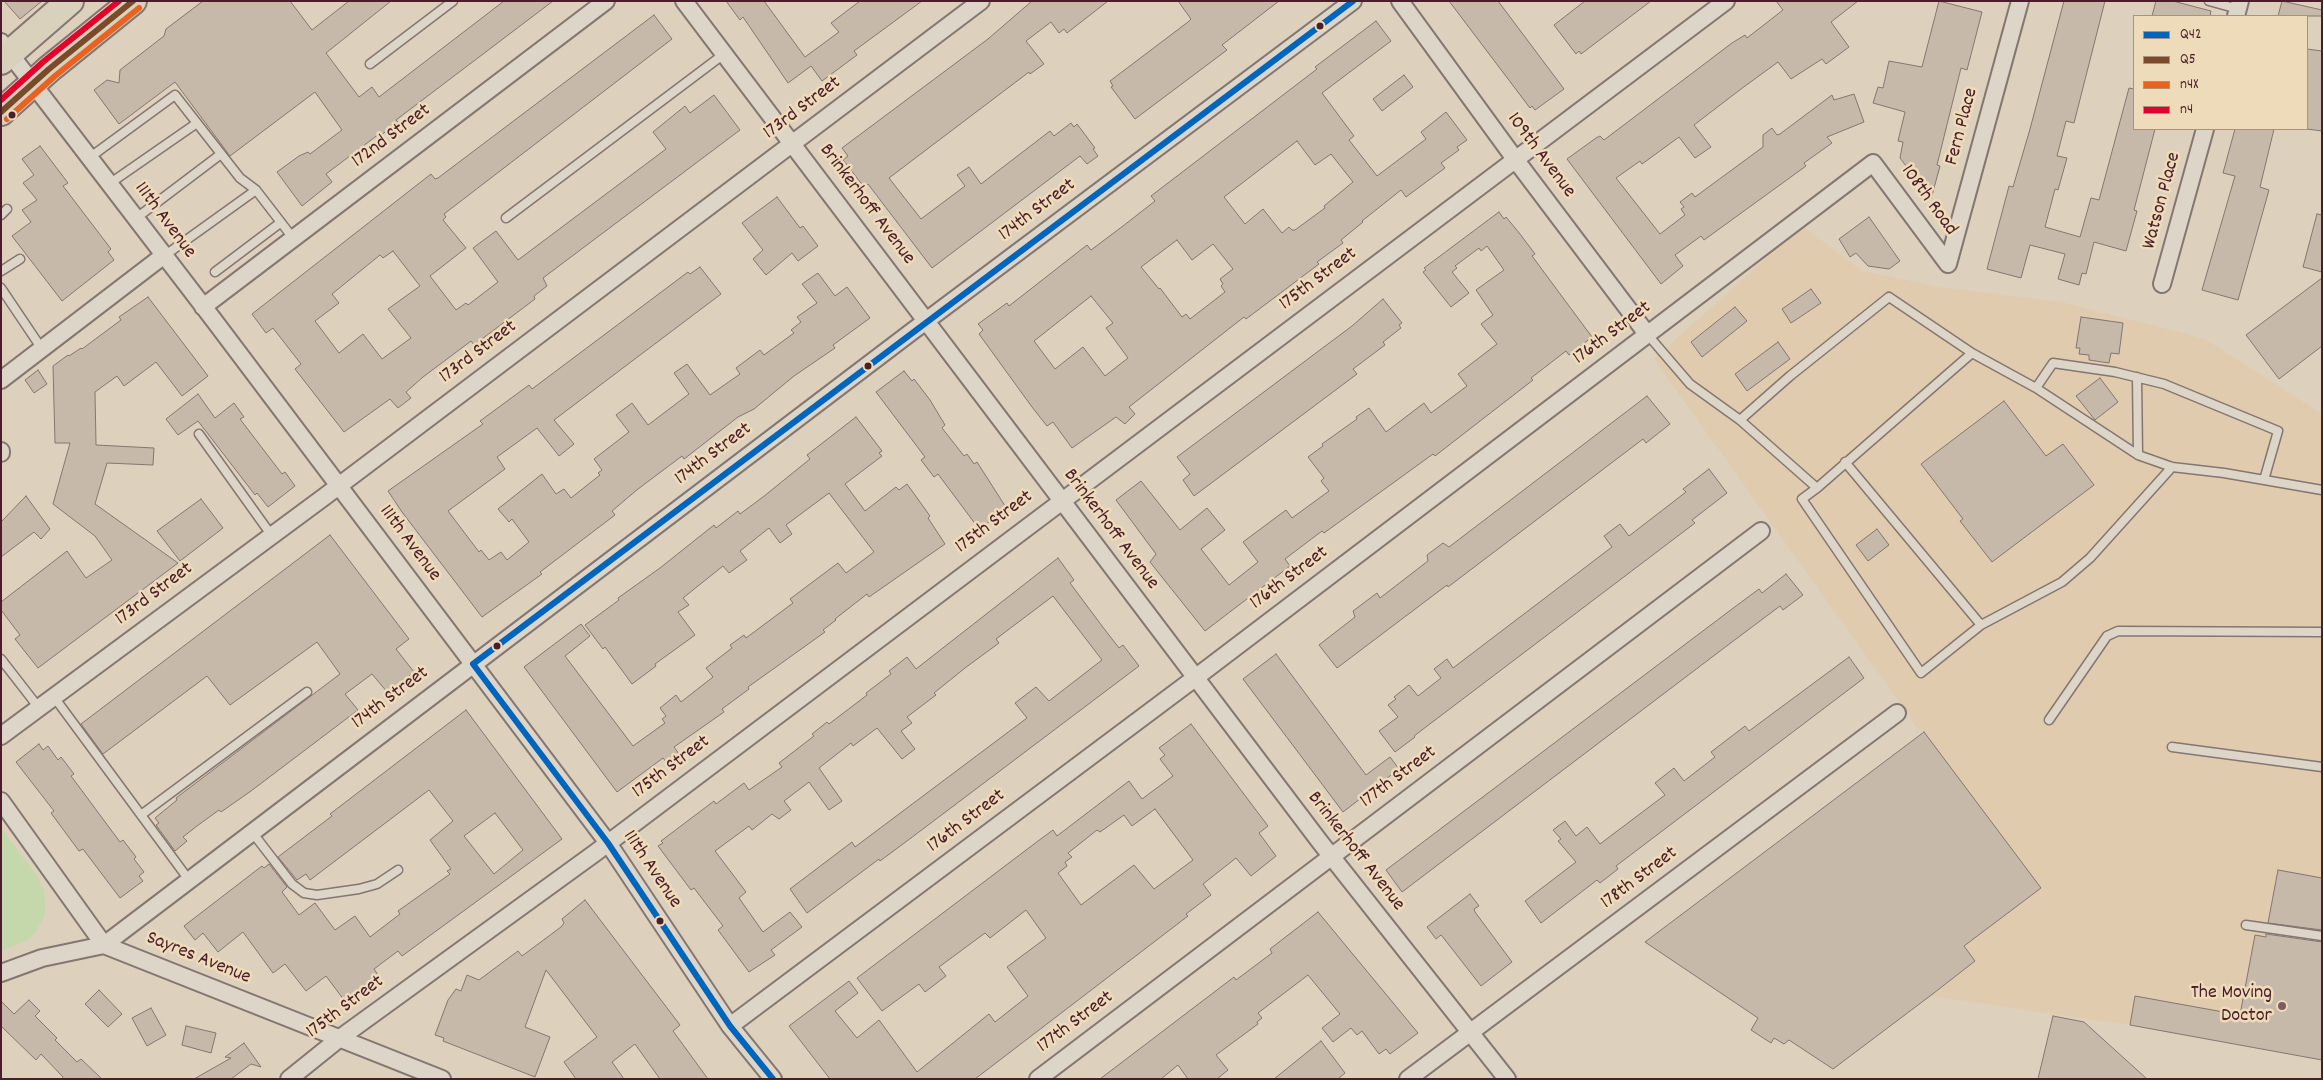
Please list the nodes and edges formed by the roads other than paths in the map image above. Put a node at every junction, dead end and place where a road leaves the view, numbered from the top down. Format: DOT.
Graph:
graph roads {
  1 [pos="70,1"];
  2 [pos="133,1"];
  3 [pos="453,1"];
  4 [pos="606,1"];
  5 [pos="684,1"];
  6 [pos="981,1"];
  7 [pos="1353,1"];
  8 [pos="1400,1"];
  9 [pos="1726,1"];
  10 [pos="2020,1"];
  11 [pos="2209,1"];
  12 [pos="2238,9"];
  13 [pos="4,52"];
  14 [pos="724,54"];
  15 [pos="370,64"];
  16 [pos="32,85"];
  17 [pos="1,112"];
  18 [pos="197,123"];
  19 [pos="2205,130"];
  20 [pos="792,143"];
  21 [pos="221,154"];
  22 [pos="89,158"];
  23 [pos="1516,159"];
  24 [pos="1873,163"];
  25 [pos="109,184"];
  26 [pos="256,190"];
  27 [pos="506,218"];
  28 [pos="135,219"];
  29 [pos="280,223"];
  30 [pos="293,238"];
  31 [pos="163,256"];
  32 [pos="20,259"];
  33 [pos="1948,264"];
  34 [pos="1,271"];
  35 [pos="215,272"];
  36 [pos="2162,284"];
  37 [pos="1,288"];
  38 [pos="203,306"];
  39 [pos="927,320"];
  40 [pos="1647,334"];
  41 [pos="42,349"];
  42 [pos="1972,353"];
  43 [pos="2137,378"];
  44 [pos="1,380"];
  45 [pos="2036,388"];
  46 [pos="1740,420"];
  47 [pos="199,434"];
  48 [pos="2138,455"];
  49 [pos="1845,462"];
  50 [pos="2172,467"];
  51 [pos="2264,480"];
  52 [pos="339,486"];
  53 [pos="1818,488"];
  54 [pos="2322,490"];
  55 [pos="1061,500"];
  56 [pos="1762,531"];
  57 [pos="272,536"];
  58 [pos="1981,625"];
  59 [pos="2322,632"];
  60 [pos="1,659"];
  61 [pos="473,664"];
  62 [pos="1195,678"];
  63 [pos="306,692"];
  64 [pos="54,697"];
  65 [pos="39,708"];
  66 [pos="1897,713"];
  67 [pos="2049,720"];
  68 [pos="1,736"];
  69 [pos="2172,747"];
  70 [pos="2322,768"];
  71 [pos="1,800"];
  72 [pos="141,815"];
  73 [pos="252,832"];
  74 [pos="608,843"];
  75 [pos="1331,856"];
  76 [pos="398,870"];
  77 [pos="189,880"];
  78 [pos="2246,925"];
  79 [pos="2322,936"];
  80 [pos="104,945"];
  81 [pos="1,973"];
  82 [pos="730,1026"];
  83 [pos="1469,1032"];
  84 [pos="340,1038"];
  85 [pos="289,1079"];
  86 [pos="442,1079"];
  87 [pos="773,1079"];
  88 [pos="1038,1079"];
  89 [pos="1408,1079"];
  90 [pos="1507,1079"];
  1 -- 13 [label="main road"];
  2 -- 16 [label="main road"];
  3 -- 15 [label="lane"];
  4 -- 30 [label="street, 172nd Street"];
  5 -- 14 [label="street, Brinkerhoff Avenue"];
  6 -- 20 [label="street, 173rd Street"];
  7 -- 39 [label="street, 174th Street"];
  8 -- 23 [label="street, 109th Avenue"];
  9 -- 23 [label="street, 175th Street"];
  10 -- 33 [label="street, Fern Place"];
  11 -- 12 [label="lane"];
  13 -- 16 [label="street, 111th Avenue"];
  14 -- 20 [label="street, Brinkerhoff Avenue"];
  14 -- 27 [label="lane"];
  16 -- 17 [label="main road"];
  16 -- 22 [label="street, 111th Avenue"];
  18 -- 21 [label="lane"];
  18 -- 22 [label="lane"];
  18 -- 25 [label="lane"];
  19 -- 36 [label="street, Watson Place"];
  20 -- 39 [label="street, Brinkerhoff Avenue"];
  20 -- 52 [label="street, 173rd Street"];
  21 -- 26 [label="lane"];
  21 -- 28 [label="lane"];
  22 -- 25 [label="street, 111th Avenue"];
  23 -- 40 [label="street, 109th Avenue"];
  23 -- 55 [label="street, 175th Street"];
  24 -- 33 [label="street, 108th Road"];
  24 -- 40 [label="street, 176th Street"];
  25 -- 28 [label="street, 111th Avenue"];
  26 -- 29 [label="lane"];
  26 -- 31 [label="lane"];
  28 -- 31 [label="street, 111th Avenue"];
  29 -- 30 [label="lane"];
  29 -- 35 [label="lane"];
  30 -- 38 [label="street, 172nd Street"];
  31 -- 38 [label="street, 111th Avenue"];
  31 -- 41 [label="street"];
  32 -- 34 [label="lane"];
  37 -- 41 [label="lane"];
  38 -- 52 [label="street, 111th Avenue"];
  39 -- 55 [label="street, Brinkerhoff Avenue"];
  39 -- 61 [label="street, 174th Street"];
  40 -- 46 [label="lane"];
  40 -- 62 [label="street, 176th Street"];
  41 -- 44 [label="street"];
  42 -- 45 [label="lane"];
  42 -- 46 [label="lane"];
  42 -- 49 [label="lane"];
  43 -- 45 [label="lane"];
  43 -- 48 [label="lane"];
  43 -- 51 [label="lane"];
  45 -- 48 [label="lane"];
  46 -- 53 [label="lane"];
  47 -- 57 [label="lane"];
  48 -- 50 [label="lane"];
  49 -- 53 [label="lane"];
  49 -- 58 [label="lane"];
  50 -- 51 [label="lane"];
  50 -- 58 [label="lane"];
  51 -- 54 [label="lane"];
  52 -- 57 [label="street, 173rd Street"];
  52 -- 61 [label="street, 111th Avenue"];
  53 -- 58 [label="lane"];
  55 -- 62 [label="street, Brinkerhoff Avenue"];
  55 -- 74 [label="street, 175th Street"];
  56 -- 75 [label="street, 177th Street"];
  57 -- 64 [label="street, 173rd Street"];
  59 -- 67 [label="lane"];
  60 -- 65 [label="lane"];
  61 -- 73 [label="street, 174th Street"];
  61 -- 74 [label="street, 111th Avenue"];
  62 -- 75 [label="street, Brinkerhoff Avenue"];
  62 -- 82 [label="street, 176th Street"];
  63 -- 72 [label="lane"];
  64 -- 65 [label="street, 173rd Street"];
  64 -- 72 [label="lane"];
  65 -- 68 [label="street, 173rd Street"];
  66 -- 83 [label="street, 178th Street"];
  69 -- 70 [label="lane"];
  71 -- 80 [label="street"];
  72 -- 77 [label="lane"];
  73 -- 76 [label="lane"];
  73 -- 77 [label="street, 174th Street"];
  74 -- 82 [label="street, 111th Avenue"];
  74 -- 84 [label="street, 175th Street"];
  75 -- 83 [label="street, Brinkerhoff Avenue"];
  75 -- 88 [label="street, 177th Street"];
  77 -- 80 [label="street, 174th Street"];
  78 -- 79 [label="lane"];
  80 -- 81 [label="street"];
  80 -- 84 [label="street, Sayres Avenue"];
  82 -- 87 [label="street, 111th Avenue"];
  83 -- 89 [label="street, 178th Street"];
  83 -- 90 [label="street, Brinkerhoff Avenue"];
  84 -- 85 [label="street, 175th Street"];
  84 -- 86 [label="street, Sayres Avenue"];
}
